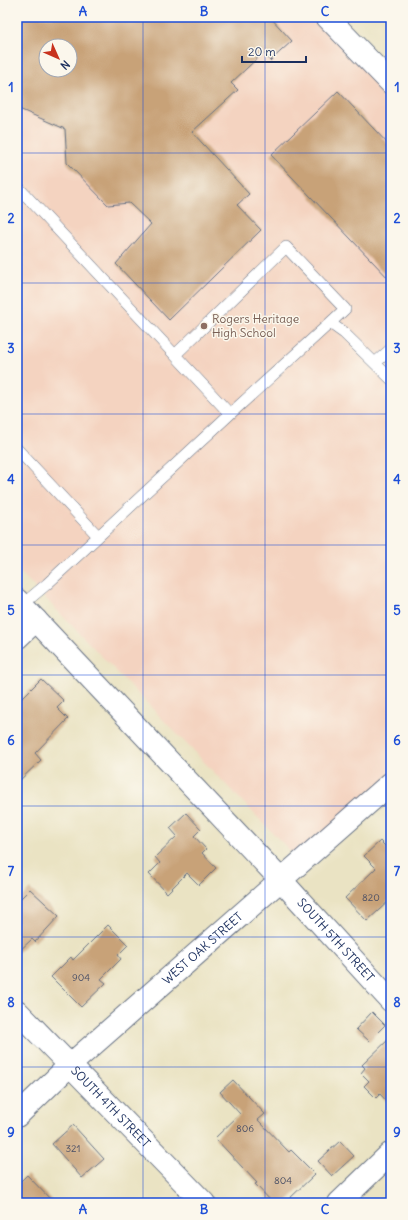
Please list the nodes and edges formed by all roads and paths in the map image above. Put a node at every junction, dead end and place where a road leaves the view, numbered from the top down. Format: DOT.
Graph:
graph roads {
  1 [pos="327,17"];
  2 [pos="391,83"];
  3 [pos="17,186"];
  4 [pos="330,323"];
  5 [pos="391,349"];
  6 [pos="175,355"];
  7 [pos="375,363"];
  8 [pos="391,379"];
  9 [pos="230,414"];
  10 [pos="17,449"];
  11 [pos="98,536"];
  12 [pos="25,608"];
  13 [pos="17,638"];
  14 [pos="391,782"];
  15 [pos="280,879"];
  16 [pos="391,1001"];
  17 [pos="17,1012"];
  18 [pos="70,1065"];
  19 [pos="17,1116"];
  20 [pos="391,1153"];
  21 [pos="204,1203"];
  22 [pos="339,1203"];
  1 -- 2 [label="street"];
  3 -- 6 [label="lane"];
  4 -- 6 [label="lane"];
  4 -- 7 [label="lane"];
  4 -- 9 [label="lane"];
  5 -- 7 [label="lane"];
  6 -- 9 [label="lane"];
  7 -- 8 [label="lane"];
  9 -- 11 [label="lane"];
  10 -- 11 [label="lane"];
  11 -- 12 [label="lane"];
  12 -- 13 [label="street"];
  12 -- 15 [label="street, SOUTH 5TH STREET"];
  14 -- 15 [label="street, WEST OAK STREET"];
  15 -- 16 [label="street, SOUTH 5TH STREET"];
  15 -- 18 [label="street, WEST OAK STREET"];
  17 -- 18 [label="street, SOUTH 4TH STREET"];
  18 -- 19 [label="street, WEST OAK STREET"];
  18 -- 21 [label="street, SOUTH 4TH STREET"];
  20 -- 22 [label="street"];
}
